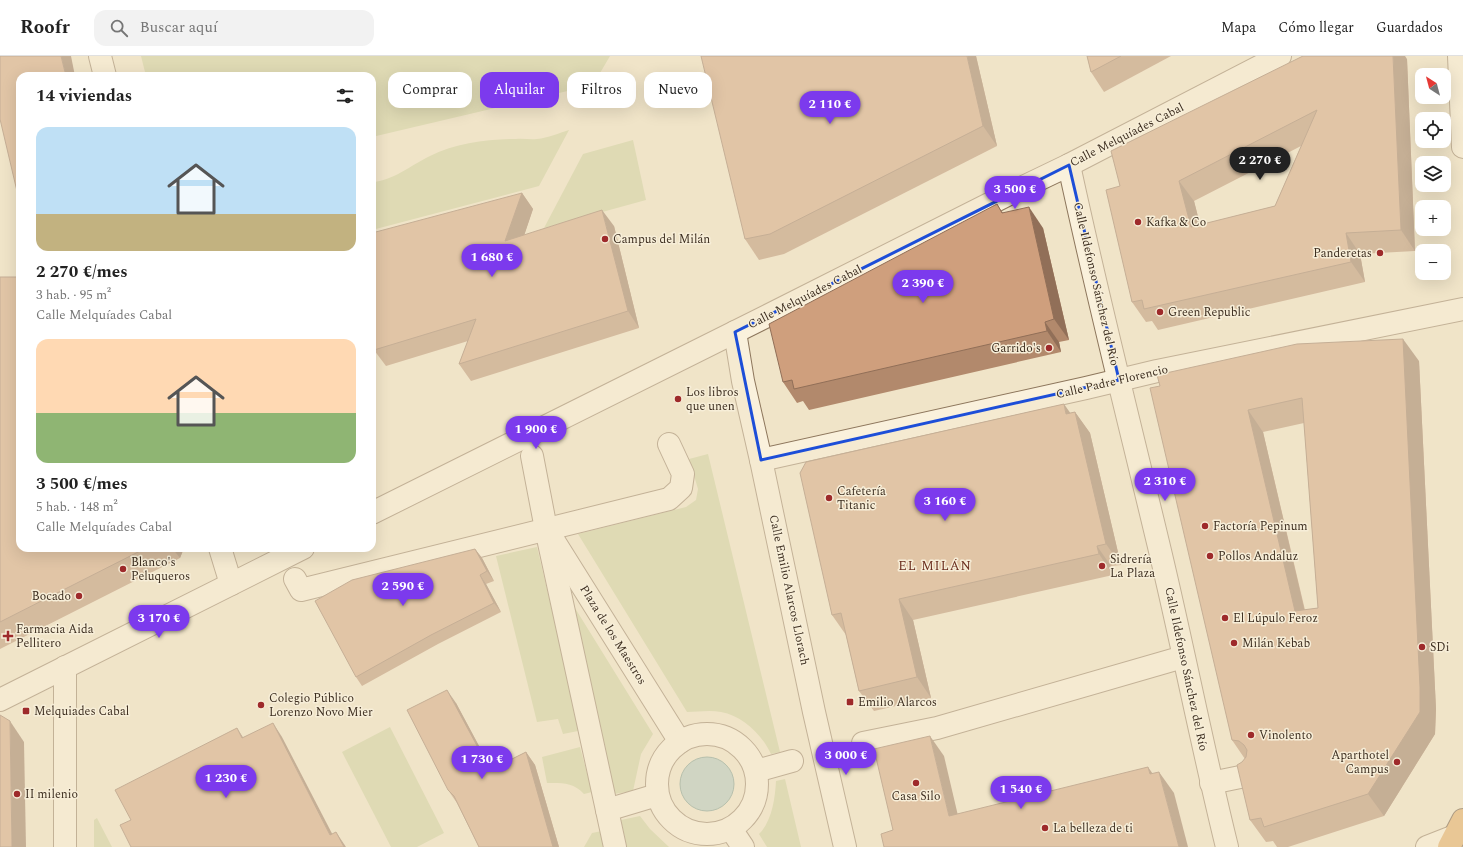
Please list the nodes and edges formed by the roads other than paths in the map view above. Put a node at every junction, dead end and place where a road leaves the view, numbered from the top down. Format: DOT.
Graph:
graph roads {
  1 [pos="100,56"];
  2 [pos="1280,56"];
  3 [pos="1459,56"];
  4 [pos="104,72"];
  5 [pos="1463,148"];
  6 [pos="1070,164"];
  7 [pos="1463,309"];
  8 [pos="735,332"];
  9 [pos="1119,380"];
  10 [pos="669,444"];
  11 [pos="532,456"];
  12 [pos="761,460"];
  13 [pos="376,511"];
  14 [pos="546,529"];
  15 [pos="221,552"];
  16 [pos="295,552"];
  17 [pos="295,579"];
  18 [pos="231,584"];
  19 [pos="1183,657"];
  20 [pos="65,667"];
  21 [pos="0,700"];
  22 [pos="680,742"];
  23 [pos="863,743"];
  24 [pos="792,761"];
  25 [pos="756,771"];
  26 [pos="1250,774"];
  27 [pos="1211,783"];
  28 [pos="657,795"];
  29 [pos="607,810"];
  30 [pos="731,829"];
  31 [pos="1456,834"];
  32 [pos="65,847"];
  33 [pos="615,847"];
  34 [pos="743,847"];
  35 [pos="845,847"];
  36 [pos="1227,847"];
  37 [pos="1426,847"];
  1 -- 4 [label="street"];
  2 -- 6 [label="street, Calle Melquíades Cabal"];
  3 -- 5 [label="street"];
  6 -- 8 [label="street, Calle Melquíades Cabal"];
  6 -- 9 [label="street, Calle Ildefonso Sánchez del Río"];
  7 -- 9 [label="street, Calle Padre Florencio"];
  8 -- 12 [label="street, Calle Emilio Alarcos Llorach"];
  8 -- 13 [label="street, Calle Melquíades Cabal"];
  9 -- 12 [label="street, Calle Padre Florencio"];
  9 -- 19 [label="street, Calle Ildefonso Sánchez del Río"];
  10 -- 14 [label="street"];
  11 -- 14 [label="street"];
  12 -- 35 [label="street, Calle Emilio Alarcos Llorach"];
  14 -- 17 [label="street"];
  14 -- 22 [label="street, Plaza de los Maestros"];
  14 -- 29 [label="street"];
  15 -- 18 [label="street"];
  16 -- 18 [label="street"];
  18 -- 20 [label="street"];
  19 -- 23 [label="street"];
  19 -- 27 [label="street, Calle Ildefonso Sánchez del Río"];
  20 -- 21 [label="street"];
  20 -- 32 [label="street"];
  22 -- 25 [label="street"];
  22 -- 28 [label="street"];
  24 -- 25 [label="street"];
  25 -- 30 [label="street"];
  26 -- 27 [label="street"];
  27 -- 36 [label="street, Calle Ildefonso Sánchez del Río"];
  28 -- 29 [label="street"];
  28 -- 30 [label="street"];
  29 -- 33 [label="street"];
  30 -- 34 [label="street"];
  31 -- 37 [label="street"];
}
